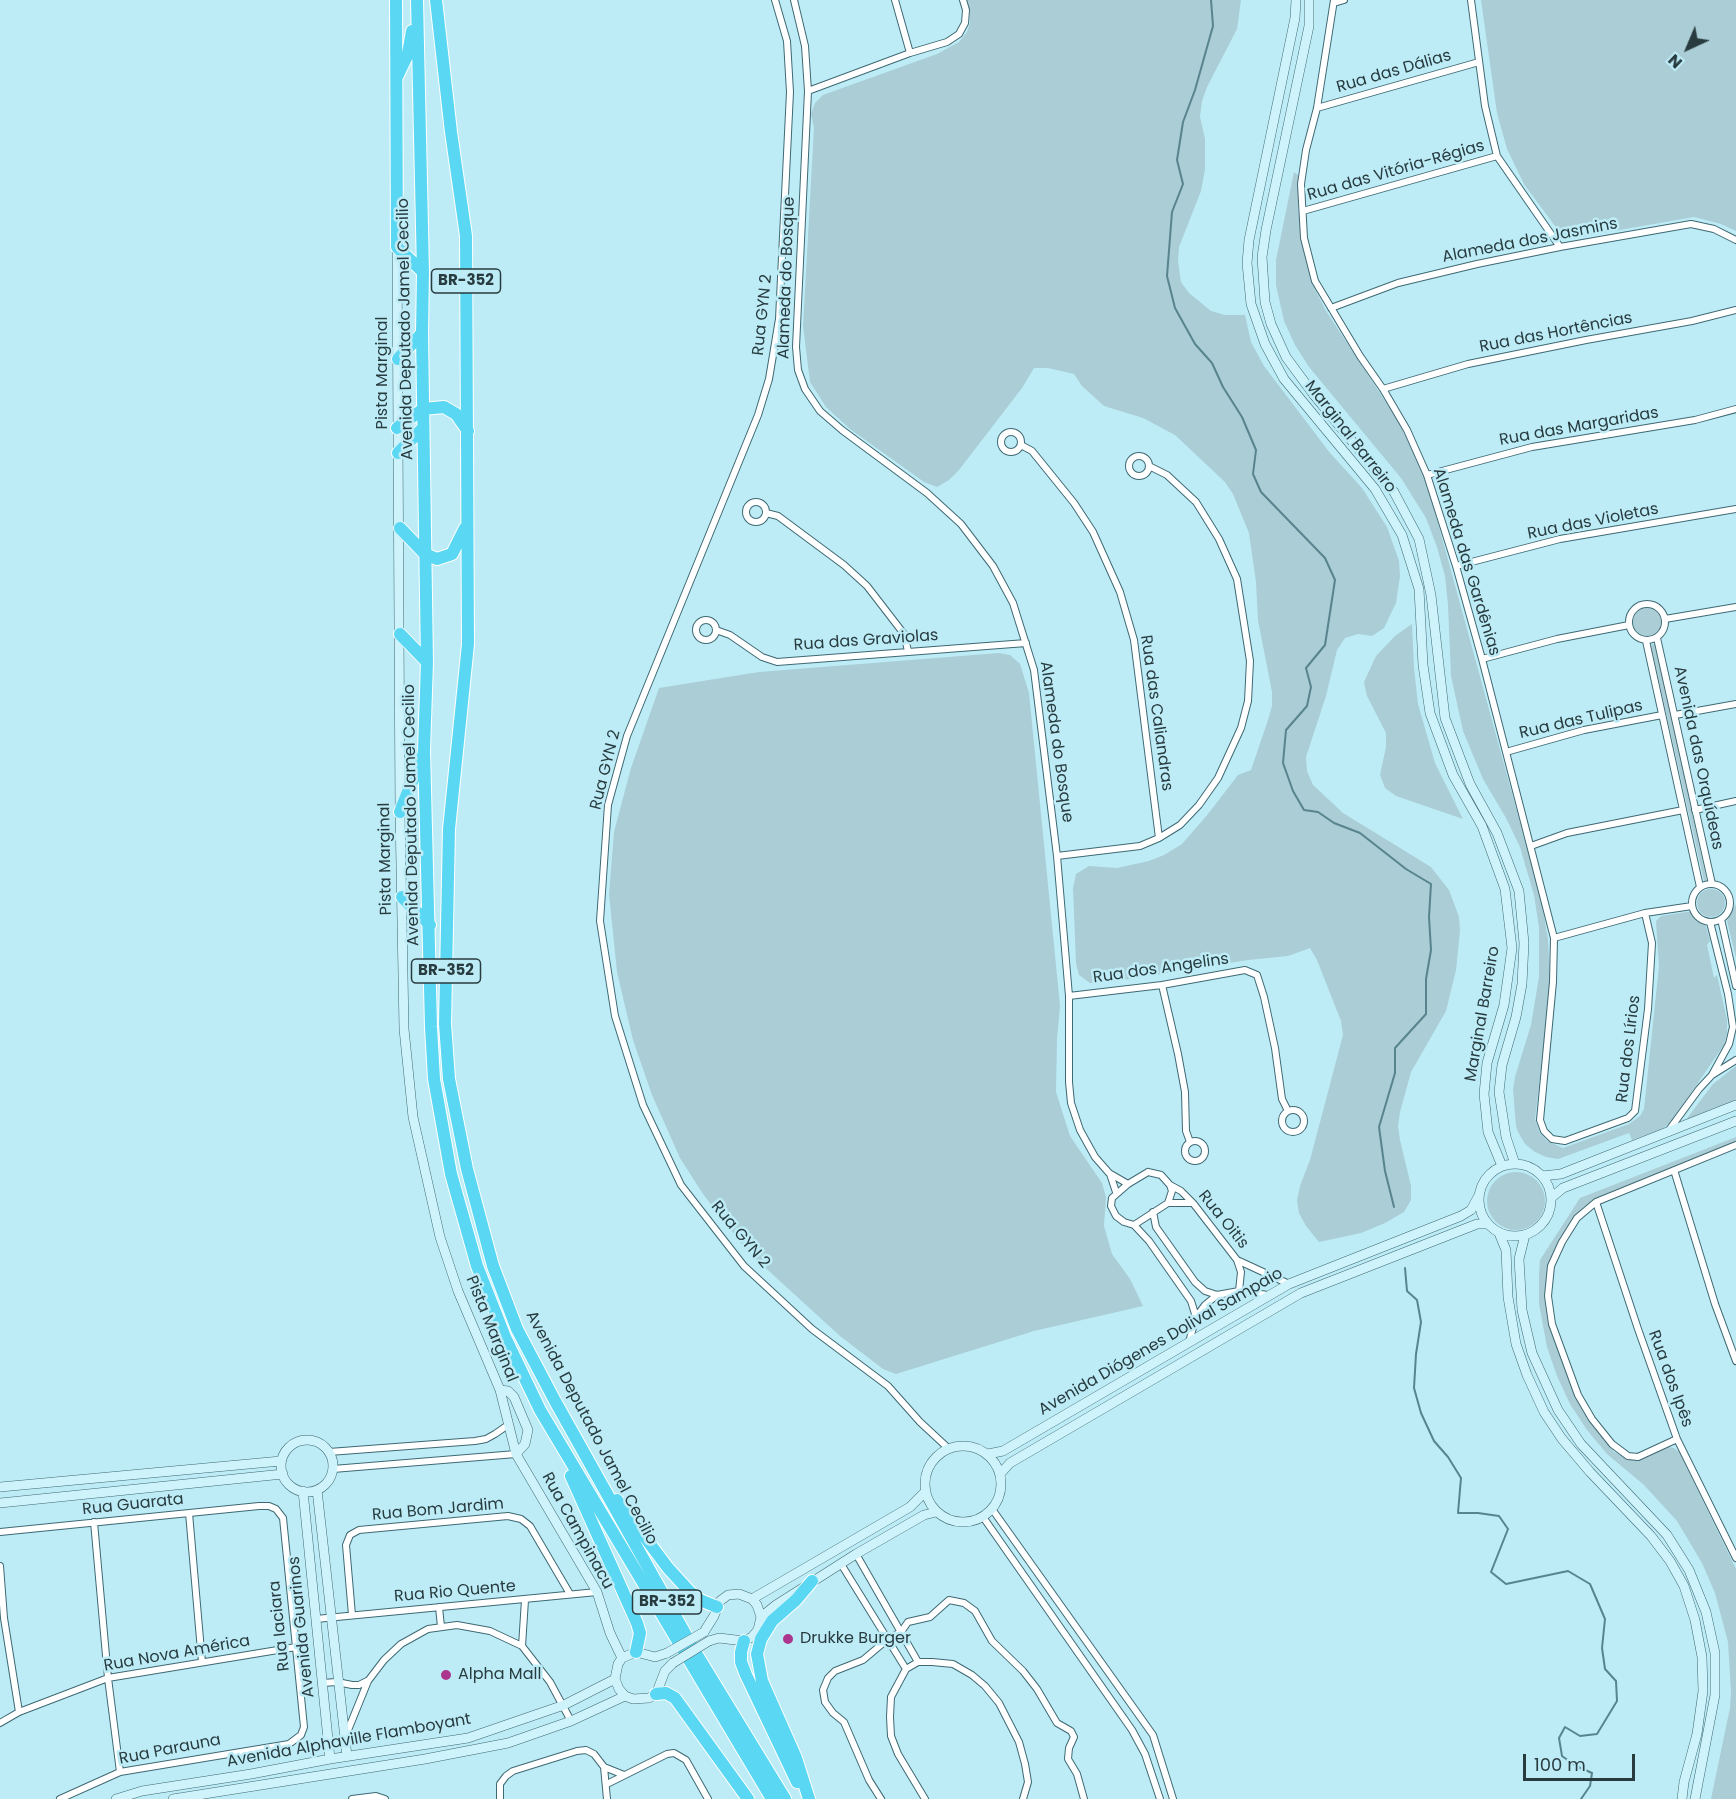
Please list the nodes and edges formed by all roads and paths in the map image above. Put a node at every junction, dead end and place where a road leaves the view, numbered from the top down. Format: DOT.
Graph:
graph roads {
  1 [pos="396,0"];
  2 [pos="416,0"];
  3 [pos="436,0"];
  4 [pos="775,0"];
  5 [pos="794,0"];
  6 [pos="895,0"];
  7 [pos="963,0"];
  8 [pos="1296,0"];
  9 [pos="1309,0"];
  10 [pos="1344,0"];
  11 [pos="1471,0"];
  12 [pos="1334,1"];
  13 [pos="910,53"];
  14 [pos="1479,62"];
  15 [pos="395,82"];
  16 [pos="808,91"];
  17 [pos="1317,108"];
  18 [pos="1497,156"];
  19 [pos="1303,211"];
  20 [pos="1736,240"];
  21 [pos="397,247"];
  22 [pos="1560,247"];
  23 [pos="423,272"];
  24 [pos="1331,308"];
  25 [pos="1736,310"];
  26 [pos="422,333"];
  27 [pos="398,359"];
  28 [pos="1383,388"];
  29 [pos="1736,409"];
  30 [pos="423,410"];
  31 [pos="397,428"];
  32 [pos="423,428"];
  33 [pos="468,431"];
  34 [pos="1021,445"];
  35 [pos="398,453"];
  36 [pos="1149,466"];
  37 [pos="1427,475"];
  38 [pos="1736,509"];
  39 [pos="766,513"];
  40 [pos="467,522"];
  41 [pos="399,528"];
  42 [pos="425,554"];
  43 [pos="1456,566"];
  44 [pos="1736,607"];
  45 [pos="1665,619"];
  46 [pos="1629,625"];
  47 [pos="716,630"];
  48 [pos="400,634"];
  49 [pos="1657,638"];
  50 [pos="1646,641"];
  51 [pos="1026,643"];
  52 [pos="908,651"];
  53 [pos="1482,659"];
  54 [pos="427,662"];
  55 [pos="1736,704"];
  56 [pos="1662,715"];
  57 [pos="1675,715"];
  58 [pos="424,750"];
  59 [pos="1506,752"];
  60 [pos="1736,801"];
  61 [pos="1683,810"];
  62 [pos="1695,810"];
  63 [pos="400,812"];
  64 [pos="1159,838"];
  65 [pos="1531,846"];
  66 [pos="1057,856"];
  67 [pos="1712,884"];
  68 [pos="1700,887"];
  69 [pos="402,897"];
  70 [pos="1732,899"];
  71 [pos="1692,906"];
  72 [pos="1645,913"];
  73 [pos="1721,919"];
  74 [pos="1710,922"];
  75 [pos="430,925"];
  76 [pos="1554,938"];
  77 [pos="1731,965"];
  78 [pos="1720,967"];
  79 [pos="1162,985"];
  80 [pos="1736,986"];
  81 [pos="1069,996"];
  82 [pos="1733,1007"];
  83 [pos="1736,1060"];
  84 [pos="1712,1075"];
  85 [pos="1736,1105"];
  86 [pos="1288,1111"];
  87 [pos="1736,1121"];
  88 [pos="1669,1131"];
  89 [pos="1565,1141"];
  90 [pos="1190,1142"];
  91 [pos="1736,1146"];
  92 [pos="1515,1164"];
  93 [pos="1502,1166"];
  94 [pos="1674,1170"];
  95 [pos="1109,1173"];
  96 [pos="1542,1176"];
  97 [pos="1128,1184"];
  98 [pos="1170,1185"];
  99 [pos="1116,1192"];
  100 [pos="1478,1197"];
  101 [pos="1551,1198"];
  102 [pos="1596,1202"];
  103 [pos="1168,1203"];
  104 [pos="1193,1203"];
  105 [pos="1153,1212"];
  106 [pos="1487,1224"];
  107 [pos="1134,1225"];
  108 [pos="1499,1233"];
  109 [pos="1525,1235"];
  110 [pos="1237,1260"];
  111 [pos="1188,1271"];
  112 [pos="1176,1280"];
  113 [pos="1289,1284"];
  114 [pos="1239,1291"];
  115 [pos="1217,1295"];
  116 [pos="1268,1296"];
  117 [pos="1196,1317"];
  118 [pos="1189,1342"];
  119 [pos="1736,1361"];
  120 [pos="500,1390"];
  121 [pos="555,1401"];
  122 [pos="540,1410"];
  123 [pos="508,1425"];
  124 [pos="1677,1439"];
  125 [pos="948,1448"];
  126 [pos="329,1452"];
  127 [pos="516,1454"];
  128 [pos="988,1454"];
  129 [pos="281,1461"];
  130 [pos="333,1468"];
  131 [pos="282,1474"];
  132 [pos="1000,1474"];
  133 [pos="0,1487"];
  134 [pos="317,1490"];
  135 [pos="303,1491"];
  136 [pos="925,1492"];
  137 [pos="0,1503"];
  138 [pos="269,1506"];
  139 [pos="992,1509"];
  140 [pos="936,1512"];
  141 [pos="189,1513"];
  142 [pos="983,1517"];
  143 [pos="94,1522"];
  144 [pos="0,1532"];
  145 [pos="1732,1544"];
  146 [pos="856,1554"];
  147 [pos="1736,1558"];
  148 [pos="841,1564"];
  149 [pos="0,1566"];
  150 [pos="812,1581"];
  151 [pos="597,1592"];
  152 [pos="570,1594"];
  153 [pos="752,1599"];
  154 [pos="881,1599"];
  155 [pos="525,1600"];
  156 [pos="440,1606"];
  157 [pos="868,1606"];
  158 [pos="717,1607"];
  159 [pos="352,1615"];
  160 [pos="330,1617"];
  161 [pos="760,1617"];
  162 [pos="316,1618"];
  163 [pos="2,1619"];
  164 [pos="441,1628"];
  165 [pos="901,1632"];
  166 [pos="706,1636"];
  167 [pos="888,1639"];
  168 [pos="744,1641"];
  169 [pos="522,1646"];
  170 [pos="296,1647"];
  171 [pos="1093,1650"];
  172 [pos="636,1652"];
  173 [pos="622,1658"];
  174 [pos="1082,1658"];
  175 [pos="202,1662"];
  176 [pos="918,1662"];
  177 [pos="906,1669"];
  178 [pos="108,1678"];
  179 [pos="615,1679"];
  180 [pos="368,1681"];
  181 [pos="338,1682"];
  182 [pos="322,1683"];
  183 [pos="656,1694"];
  184 [pos="625,1696"];
  185 [pos="564,1705"];
  186 [pos="18,1712"];
  187 [pos="571,1721"];
  188 [pos="0,1723"];
  189 [pos="345,1739"];
  190 [pos="289,1744"];
  191 [pos="346,1756"];
  192 [pos="330,1759"];
  193 [pos="604,1767"];
  194 [pos="120,1772"];
  195 [pos="251,1774"];
  196 [pos="624,1775"];
  197 [pos="607,1784"];
  198 [pos="253,1786"];
  199 [pos="60,1799"];
  200 [pos="116,1799"];
  201 [pos="173,1799"];
  202 [pos="352,1799"];
  203 [pos="385,1799"];
  204 [pos="500,1799"];
  205 [pos="607,1799"];
  206 [pos="708,1799"];
  207 [pos="748,1799"];
  208 [pos="772,1799"];
  209 [pos="785,1799"];
  210 [pos="808,1799"];
  211 [pos="881,1799"];
  212 [pos="925,1799"];
  213 [pos="1023,1799"];
  214 [pos="1084,1799"];
  215 [pos="1160,1799"];
  216 [pos="1173,1799"];
  217 [pos="1682,1799"];
  218 [pos="1695,1799"];
  1 -- 15 [label="highway"];
  2 -- 15 [label="highway"];
  2 -- 23 [label="highway, Avenida Deputado Jamel Cecilio / BR-352"];
  3 -- 33 [label="highway, BR-352"];
  4 -- 125 [label="street, Rua GYN 2"];
  5 -- 16 [label="street, Alameda do Bosque"];
  6 -- 13 [label="street"];
  7 -- 13 [label="street"];
  8 -- 93 [label="street, Marginal Barreiro"];
  9 -- 92 [label="street, Marginal Barreiro"];
  10 -- 12 [label="street"];
  11 -- 14 [label="street"];
  12 -- 17 [label="street, Alameda das Gardênias"];
  13 -- 16 [label="street"];
  14 -- 17 [label="street, Rua das Dálias"];
  14 -- 18 [label="street"];
  15 -- 21 [label="highway"];
  16 -- 51 [label="street, Alameda do Bosque"];
  17 -- 19 [label="street, Alameda das Gardênias"];
  18 -- 19 [label="street, Rua das Vitória-Régias"];
  18 -- 22 [label="street"];
  19 -- 24 [label="street, Alameda das Gardênias"];
  20 -- 22 [label="street, Alameda dos Jasmins"];
  21 -- 23 [label="highway"];
  21 -- 27 [label="street, Pista Marginal"];
  22 -- 24 [label="street, Alameda dos Jasmins"];
  23 -- 26 [label="highway, Avenida Deputado Jamel Cecilio / BR-352"];
  24 -- 28 [label="street, Alameda das Gardênias"];
  25 -- 28 [label="street, Rua das Hortências"];
  26 -- 27 [label="highway"];
  26 -- 30 [label="highway, Avenida Deputado Jamel Cecilio / BR-352"];
  27 -- 31 [label="street, Pista Marginal"];
  28 -- 37 [label="street, Alameda das Gardênias"];
  29 -- 37 [label="street, Rua das Margaridas"];
  30 -- 31 [label="highway"];
  30 -- 32 [label="highway, Avenida Deputado Jamel Cecilio / BR-352"];
  30 -- 33 [label="highway"];
  31 -- 35 [label="street, Pista Marginal"];
  32 -- 35 [label="highway"];
  32 -- 42 [label="highway, Avenida Deputado Jamel Cecilio / BR-352"];
  33 -- 40 [label="highway, Avenida Deputado Jamel Cecilio / BR-352"];
  34 -- 64 [label="street, Rua das Caliandras"];
  35 -- 41 [label="street, Pista Marginal"];
  36 -- 64 [label="street"];
  37 -- 43 [label="street, Alameda das Gardênias"];
  38 -- 43 [label="street, Rua das Violetas"];
  39 -- 52 [label="street"];
  40 -- 42 [label="highway"];
  40 -- 121 [label="highway, Avenida Deputado Jamel Cecilio / BR-352"];
  41 -- 42 [label="highway"];
  41 -- 48 [label="street, Pista Marginal"];
  42 -- 54 [label="highway, Avenida Deputado Jamel Cecilio / BR-352"];
  43 -- 53 [label="street, Alameda das Gardênias"];
  44 -- 45 [label="street"];
  45 -- 46 [label="street"];
  45 -- 49 [label="street"];
  46 -- 50 [label="street"];
  46 -- 53 [label="street"];
  47 -- 52 [label="street, Rua das Graviolas"];
  48 -- 54 [label="highway"];
  48 -- 63 [label="street, Pista Marginal"];
  49 -- 50 [label="street"];
  49 -- 57 [label="street, Avenida das Orquídeas"];
  50 -- 56 [label="street, Avenida das Orquídeas"];
  51 -- 52 [label="street, Rua das Graviolas"];
  51 -- 66 [label="street, Alameda do Bosque"];
  53 -- 59 [label="street, Alameda das Gardênias"];
  54 -- 58 [label="highway, Avenida Deputado Jamel Cecilio / BR-352"];
  55 -- 57 [label="street"];
  56 -- 59 [label="street, Rua das Tulipas"];
  56 -- 61 [label="street, Avenida das Orquídeas"];
  57 -- 62 [label="street, Avenida das Orquídeas"];
  58 -- 63 [label="highway"];
  58 -- 75 [label="highway, Avenida Deputado Jamel Cecilio / BR-352"];
  59 -- 65 [label="street, Alameda das Gardênias"];
  60 -- 62 [label="street"];
  61 -- 65 [label="street"];
  61 -- 68 [label="street, Avenida das Orquídeas"];
  62 -- 67 [label="street, Avenida das Orquídeas"];
  63 -- 69 [label="street, Pista Marginal"];
  64 -- 66 [label="street"];
  65 -- 76 [label="street, Alameda das Gardênias"];
  66 -- 81 [label="street, Alameda do Bosque"];
  67 -- 68 [label="street"];
  67 -- 70 [label="street"];
  68 -- 71 [label="street"];
  69 -- 75 [label="highway"];
  69 -- 120 [label="street, Pista Marginal"];
  70 -- 73 [label="street"];
  71 -- 72 [label="street"];
  71 -- 74 [label="street"];
  72 -- 76 [label="street"];
  72 -- 89 [label="street, Rua dos Lírios"];
  73 -- 74 [label="street"];
  73 -- 77 [label="street"];
  74 -- 78 [label="street"];
  75 -- 122 [label="highway, Avenida Deputado Jamel Cecilio / BR-352"];
  76 -- 89 [label="street, Alameda das Gardênias"];
  77 -- 78 [label="street"];
  77 -- 80 [label="street"];
  78 -- 82 [label="street"];
  79 -- 81 [label="street, Rua dos Angelins"];
  79 -- 86 [label="street, Rua dos Angelins"];
  79 -- 90 [label="street"];
  81 -- 95 [label="street, Alameda do Bosque"];
  82 -- 84 [label="street"];
  83 -- 84 [label="street"];
  84 -- 88 [label="street"];
  85 -- 88 [label="street"];
  87 -- 101 [label="street"];
  88 -- 96 [label="street"];
  91 -- 94 [label="street"];
  92 -- 93 [label="street"];
  92 -- 96 [label="street"];
  93 -- 100 [label="street"];
  94 -- 102 [label="street"];
  94 -- 119 [label="street"];
  95 -- 97 [label="street, Alameda do Bosque"];
  95 -- 99 [label="street, Alameda do Bosque"];
  96 -- 101 [label="street"];
  97 -- 98 [label="street"];
  97 -- 99 [label="street"];
  98 -- 103 [label="street"];
  98 -- 104 [label="street, Rua Oitis"];
  99 -- 107 [label="street"];
  100 -- 106 [label="street"];
  100 -- 113 [label="street, Avenida Diógenes Dolival Sampaio"];
  101 -- 109 [label="street"];
  102 -- 124 [label="street, Rua dos Ipês"];
  102 -- 124 [label="street"];
  103 -- 104 [label="street"];
  103 -- 105 [label="street"];
  104 -- 110 [label="street, Rua Oitis"];
  105 -- 107 [label="street"];
  105 -- 111 [label="street"];
  106 -- 108 [label="street"];
  106 -- 132 [label="street, Avenida Diógenes Dolival Sampaio"];
  107 -- 112 [label="street"];
  108 -- 109 [label="street"];
  108 -- 217 [label="street"];
  109 -- 218 [label="street"];
  110 -- 113 [label="street, Rua Oitis"];
  110 -- 114 [label="street"];
  111 -- 112 [label="street"];
  111 -- 115 [label="street"];
  112 -- 117 [label="street"];
  113 -- 116 [label="street, Avenida Diógenes Dolival Sampaio"];
  114 -- 115 [label="street"];
  114 -- 116 [label="street"];
  115 -- 117 [label="street"];
  116 -- 118 [label="street, Avenida Diógenes Dolival Sampaio"];
  117 -- 118 [label="street"];
  118 -- 128 [label="street, Avenida Diógenes Dolival Sampaio"];
  120 -- 123 [label="street, Pista Marginal"];
  120 -- 127 [label="street"];
  121 -- 158 [label="highway"];
  121 -- 209 [label="highway, Avenida Deputado Jamel Cecilio / BR-352"];
  122 -- 172 [label="highway"];
  122 -- 208 [label="highway, Avenida Deputado Jamel Cecilio / BR-352"];
  123 -- 126 [label="street"];
  123 -- 127 [label="street, Pista Marginal"];
  124 -- 145 [label="street, Rua dos Ipês"];
  125 -- 128 [label="street"];
  125 -- 136 [label="street"];
  126 -- 129 [label="street"];
  126 -- 130 [label="street"];
  127 -- 130 [label="street"];
  127 -- 151 [label="street, Rua Campinacu"];
  128 -- 132 [label="street"];
  129 -- 131 [label="street"];
  129 -- 133 [label="street"];
  130 -- 134 [label="street"];
  131 -- 135 [label="street"];
  131 -- 137 [label="street"];
  132 -- 139 [label="street"];
  134 -- 135 [label="street"];
  134 -- 160 [label="street, Avenida Guarinos"];
  135 -- 162 [label="street, Avenida Guarinos"];
  136 -- 140 [label="street"];
  136 -- 153 [label="street"];
  138 -- 141 [label="street, Rua Guarata"];
  138 -- 170 [label="street, Rua Iaciara"];
  139 -- 142 [label="street"];
  139 -- 171 [label="street"];
  140 -- 142 [label="street"];
  140 -- 146 [label="street"];
  141 -- 143 [label="street, Rua Guarata"];
  141 -- 175 [label="street"];
  142 -- 174 [label="street"];
  143 -- 144 [label="street, Rua Guarata"];
  143 -- 178 [label="street"];
  145 -- 147 [label="street, Rua dos Ipês"];
  146 -- 148 [label="street"];
  146 -- 154 [label="street"];
  148 -- 150 [label="street"];
  148 -- 157 [label="street"];
  149 -- 163 [label="street"];
  150 -- 161 [label="street"];
  150 -- 210 [label="highway"];
  151 -- 152 [label="street, Rua Rio Quente"];
  151 -- 173 [label="street, Rua Campinacu"];
  152 -- 155 [label="street, Rua Rio Quente"];
  152 -- 159 [label="street, Rua Bom Jardim"];
  153 -- 158 [label="street"];
  153 -- 161 [label="street"];
  154 -- 157 [label="street"];
  154 -- 165 [label="street"];
  155 -- 156 [label="street, Rua Rio Quente"];
  155 -- 169 [label="street"];
  156 -- 159 [label="street, Rua Rio Quente"];
  156 -- 164 [label="street"];
  157 -- 167 [label="street"];
  158 -- 166 [label="street"];
  159 -- 160 [label="street, Rua Rio Quente"];
  160 -- 162 [label="street, Rua Rio Quente"];
  160 -- 181 [label="street, Avenida Guarinos"];
  161 -- 168 [label="street"];
  162 -- 182 [label="street, Avenida Guarinos"];
  163 -- 186 [label="street"];
  164 -- 169 [label="street"];
  164 -- 180 [label="street"];
  165 -- 167 [label="street"];
  165 -- 176 [label="street"];
  165 -- 214 [label="street"];
  166 -- 168 [label="street"];
  166 -- 172 [label="street, bridge"];
  166 -- 183 [label="street, bridge"];
  167 -- 177 [label="street"];
  167 -- 211 [label="street"];
  168 -- 210 [label="highway"];
  169 -- 185 [label="street"];
  170 -- 175 [label="street, Rua Nova América"];
  170 -- 190 [label="street, Rua Iaciara"];
  171 -- 174 [label="street"];
  171 -- 216 [label="street"];
  172 -- 173 [label="street"];
  173 -- 179 [label="street"];
  174 -- 215 [label="street"];
  175 -- 178 [label="street, Rua Nova América"];
  176 -- 177 [label="street"];
  176 -- 213 [label="street"];
  177 -- 212 [label="street"];
  178 -- 186 [label="street, Rua Nova América"];
  178 -- 194 [label="street"];
  179 -- 184 [label="street"];
  179 -- 185 [label="street, Avenida Alphaville Flamboyant"];
  180 -- 181 [label="street"];
  180 -- 189 [label="street"];
  181 -- 182 [label="street"];
  181 -- 189 [label="street, Avenida Guarinos"];
  182 -- 192 [label="street, Avenida Guarinos"];
  183 -- 184 [label="street, Avenida Alphaville Flamboyant"];
  183 -- 207 [label="highway"];
  184 -- 187 [label="street, Avenida Alphaville Flamboyant"];
  185 -- 187 [label="street"];
  185 -- 191 [label="street, Avenida Alphaville Flamboyant"];
  186 -- 188 [label="street, Rua Nova América"];
  187 -- 198 [label="street, Avenida Alphaville Flamboyant"];
  189 -- 191 [label="street, Avenida Guarinos"];
  190 -- 194 [label="street, Rua Parauna"];
  191 -- 192 [label="street, Avenida Alphaville Flamboyant"];
  192 -- 195 [label="street, Avenida Alphaville Flamboyant"];
  193 -- 196 [label="street"];
  193 -- 197 [label="street"];
  193 -- 204 [label="street"];
  194 -- 199 [label="street, Rua Parauna"];
  195 -- 198 [label="street"];
  195 -- 200 [label="street, Avenida Alphaville Flamboyant"];
  196 -- 197 [label="street"];
  196 -- 206 [label="street"];
  197 -- 205 [label="street"];
  198 -- 201 [label="street, Avenida Alphaville Flamboyant"];
  202 -- 203 [label="street"];
}
